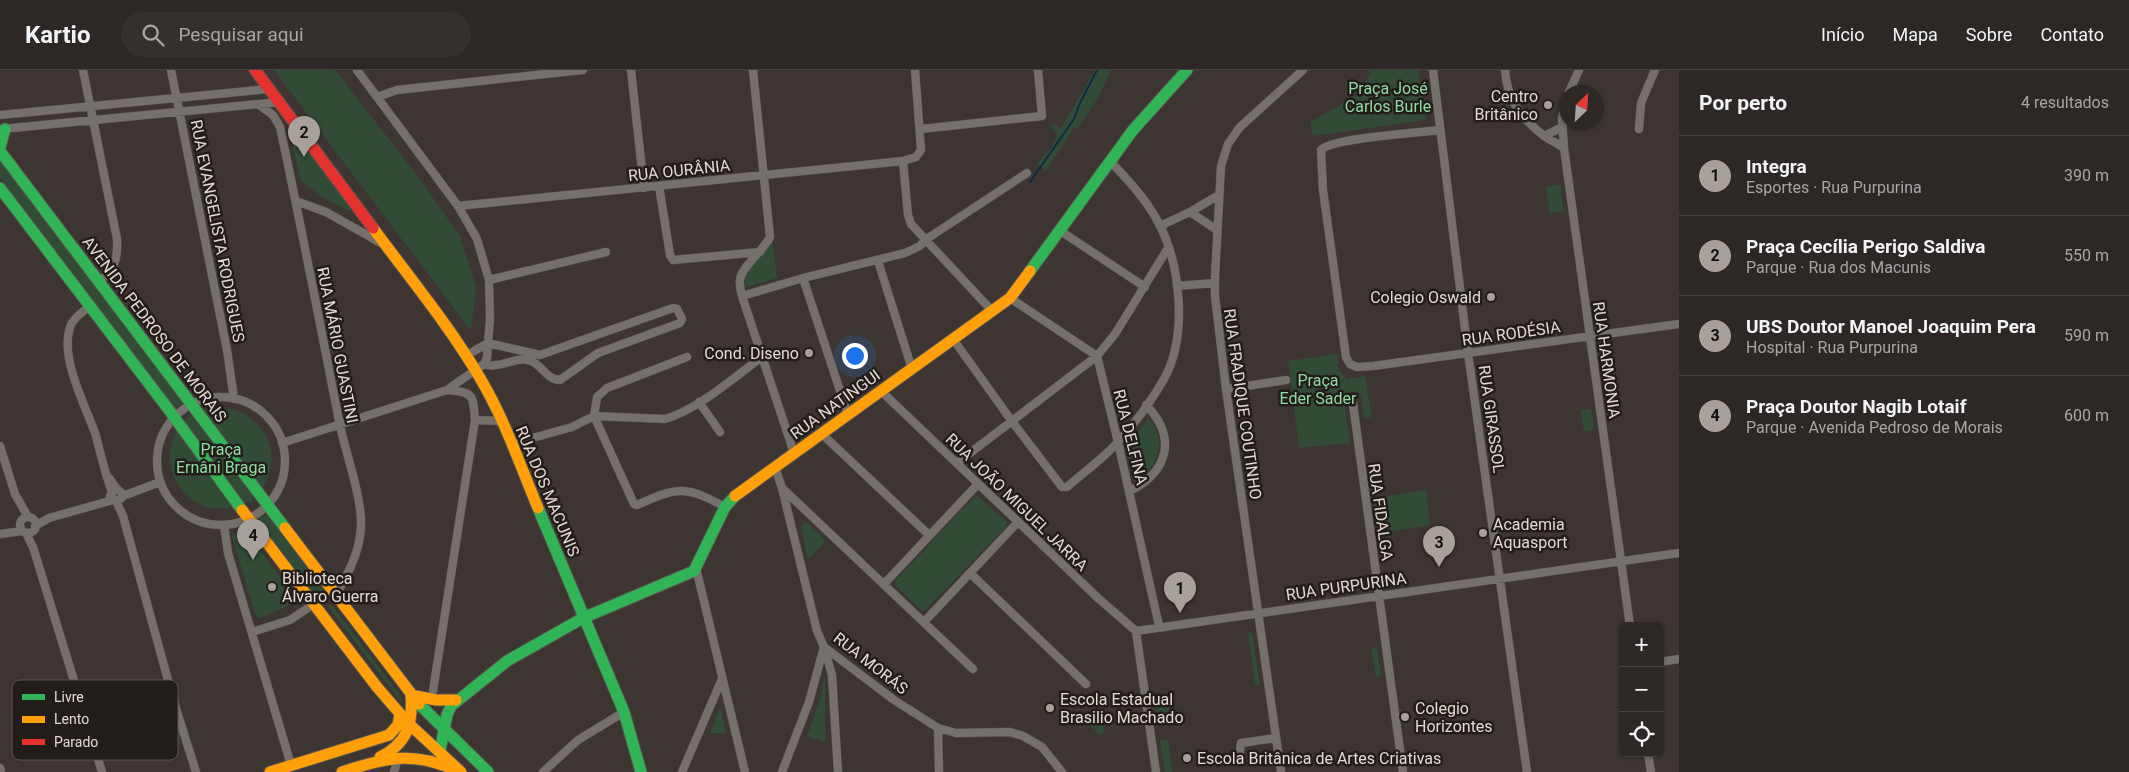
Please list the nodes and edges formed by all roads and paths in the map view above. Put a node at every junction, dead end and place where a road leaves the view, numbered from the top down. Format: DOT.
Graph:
graph roads {
  1 [pos="83,70"];
  2 [pos="171,70"];
  3 [pos="255,70"];
  4 [pos="357,70"];
  5 [pos="583,70"];
  6 [pos="631,70"];
  7 [pos="754,70"];
  8 [pos="915,70"];
  9 [pos="1038,70"];
  10 [pos="1187,70"];
  11 [pos="1303,70"];
  12 [pos="1433,70"];
  13 [pos="1505,70"];
  14 [pos="1580,70"];
  15 [pos="1655,70"];
  16 [pos="566,71"];
  17 [pos="1572,85"];
  18 [pos="268,89"];
  19 [pos="377,96"];
  20 [pos="177,98"];
  21 [pos="280,102"];
  22 [pos="259,105"];
  23 [pos="91,106"];
  24 [pos="180,113"];
  25 [pos="2,115"];
  26 [pos="94,121"];
  27 [pos="1559,128"];
  28 [pos="2,129"];
  29 [pos="921,129"];
  30 [pos="1639,129"];
  31 [pos="1439,130"];
  32 [pos="1562,130"];
  33 [pos="1544,136"];
  34 [pos="0,147"];
  35 [pos="1564,148"];
  36 [pos="0,151"];
  37 [pos="903,161"];
  38 [pos="1110,161"];
  39 [pos="1027,173"];
  40 [pos="763,176"];
  41 [pos="659,186"];
  42 [pos="0,188"];
  43 [pos="644,188"];
  44 [pos="1219,195"];
  45 [pos="296,202"];
  46 [pos="458,206"];
  47 [pos="1190,212"];
  48 [pos="1160,226"];
  49 [pos="1060,230"];
  50 [pos="1217,230"];
  51 [pos="925,240"];
  52 [pos="384,245"];
  53 [pos="1168,248"];
  54 [pos="606,252"];
  55 [pos="760,252"];
  56 [pos="878,261"];
  57 [pos="803,278"];
  58 [pos="489,280"];
  59 [pos="99,282"];
  60 [pos="1214,283"];
  61 [pos="1177,286"];
  62 [pos="1145,287"];
  63 [pos="742,296"];
  64 [pos="1010,298"];
  65 [pos="90,306"];
  66 [pos="993,312"];
  67 [pos="1679,324"];
  68 [pos="592,337"];
  69 [pos="1590,337"];
  70 [pos="953,339"];
  71 [pos="488,343"];
  72 [pos="598,353"];
  73 [pos="1468,353"];
  74 [pos="466,355"];
  75 [pos="1097,356"];
  76 [pos="687,357"];
  77 [pos="762,357"];
  78 [pos="480,367"];
  79 [pos="912,369"];
  80 [pos="1286,380"];
  81 [pos="1226,389"];
  82 [pos="447,390"];
  83 [pos="881,392"];
  84 [pos="234,399"];
  85 [pos="699,402"];
  86 [pos="191,404"];
  87 [pos="1353,404"];
  88 [pos="1146,405"];
  89 [pos="848,415"];
  90 [pos="594,416"];
  91 [pos="174,418"];
  92 [pos="475,420"];
  93 [pos="501,420"];
  94 [pos="1011,420"];
  95 [pos="339,423"];
  96 [pos="720,432"];
  97 [pos="822,434"];
  98 [pos="1118,442"];
  99 [pos="282,443"];
  100 [pos="511,444"];
  101 [pos="0,446"];
  102 [pos="794,453"];
  103 [pos="957,463"];
  104 [pos="775,467"];
  105 [pos="160,482"];
  106 [pos="978,484"];
  107 [pos="782,488"];
  108 [pos="1130,491"];
  109 [pos="117,495"];
  110 [pos="268,505"];
  111 [pos="725,507"];
  112 [pos="248,519"];
  113 [pos="1018,522"];
  114 [pos="27,525"];
  115 [pos="224,525"];
  116 [pos="2,534"];
  117 [pos="929,535"];
  118 [pos="1679,553"];
  119 [pos="1621,561"];
  120 [pos="696,568"];
  121 [pos="970,573"];
  122 [pos="1500,578"];
  123 [pos="884,584"];
  124 [pos="336,594"];
  125 [pos="1379,595"];
  126 [pos="314,604"];
  127 [pos="1258,613"];
  128 [pos="583,618"];
  129 [pos="924,622"];
  130 [pos="1629,622"];
  131 [pos="1159,626"];
  132 [pos="1136,631"];
  133 [pos="252,632"];
  134 [pos="824,647"];
  135 [pos="383,659"];
  136 [pos="1679,659"];
  137 [pos="1664,661"];
  138 [pos="973,669"];
  139 [pos="722,679"];
  140 [pos="74,680"];
  141 [pos="168,680"];
  142 [pos="1086,684"];
  143 [pos="433,691"];
  144 [pos="411,695"];
  145 [pos="456,700"];
  146 [pos="624,712"];
  147 [pos="178,715"];
  148 [pos="404,719"];
  149 [pos="938,728"];
  150 [pos="444,729"];
  151 [pos="1276,738"];
  152 [pos="440,751"];
  153 [pos="1649,757"];
  154 [pos="396,758"];
  155 [pos="1239,758"];
  156 [pos="98,760"];
  157 [pos="372,761"];
  158 [pos="291,765"];
  159 [pos="0,768"];
  160 [pos="1,772"];
  161 [pos="102,772"];
  162 [pos="196,772"];
  163 [pos="270,772"];
  164 [pos="342,772"];
  165 [pos="394,772"];
  166 [pos="460,772"];
  167 [pos="488,772"];
  168 [pos="543,772"];
  169 [pos="641,772"];
  170 [pos="682,772"];
  171 [pos="745,772"];
  172 [pos="782,772"];
  173 [pos="838,772"];
  174 [pos="939,772"];
  175 [pos="1062,772"];
  176 [pos="1156,772"];
  177 [pos="1281,772"];
  178 [pos="1403,772"];
  179 [pos="1527,772"];
  180 [pos="1651,772"];
  1 -- 23 [label="street"];
  2 -- 20 [label="street, RUA EVANGELISTA RODRIGUES"];
  3 -- 18 [label="main road, RUA DOS MACUNIS"];
  4 -- 19 [label="street"];
  5 -- 16 [label="street"];
  6 -- 43 [label="street"];
  7 -- 40 [label="street"];
  8 -- 29 [label="street"];
  9 -- 29 [label="street"];
  10 -- 38 [label="main road, RUA NATINGUI"];
  11 -- 44 [label="street, RUA FRADIQUE COUTINHO"];
  12 -- 31 [label="street, RUA GIRASSOL"];
  13 -- 33 [label="street"];
  14 -- 17 [label="street"];
  15 -- 30 [label="street"];
  16 -- 19 [label="street"];
  18 -- 20 [label="street"];
  18 -- 21 [label="main road, RUA DOS MACUNIS"];
  19 -- 46 [label="street"];
  20 -- 23 [label="street"];
  20 -- 24 [label="street, RUA EVANGELISTA RODRIGUES"];
  21 -- 22 [label="street"];
  21 -- 52 [label="main road, RUA DOS MACUNIS"];
  22 -- 24 [label="street"];
  22 -- 45 [label="street, RUA MÁRIO GUASTINI"];
  23 -- 25 [label="street"];
  23 -- 26 [label="street"];
  24 -- 26 [label="street"];
  24 -- 84 [label="street, RUA EVANGELISTA RODRIGUES"];
  25 -- 28 [label="street"];
  26 -- 28 [label="street"];
  26 -- 59 [label="street"];
  27 -- 33 [label="street"];
  28 -- 34 [label="main road"];
  29 -- 37 [label="street"];
  31 -- 73 [label="street, RUA GIRASSOL"];
  31 -- 73 [label="street, RUA RODÉSIA"];
  32 -- 35 [label="street, RUA HARMONIA"];
  33 -- 35 [label="street"];
  35 -- 69 [label="street, RUA HARMONIA"];
  36 -- 59 [label="main road, AVENIDA PEDROSO DE MORAIS"];
  37 -- 40 [label="street, RUA OURÂNIA"];
  37 -- 51 [label="street"];
  38 -- 48 [label="street"];
  38 -- 49 [label="main road, RUA NATINGUI"];
  39 -- 51 [label="street"];
  40 -- 41 [label="street, RUA OURÂNIA"];
  40 -- 55 [label="street"];
  41 -- 43 [label="street, RUA OURÂNIA"];
  41 -- 55 [label="street"];
  42 -- 65 [label="main road"];
  43 -- 46 [label="street, RUA OURÂNIA"];
  44 -- 47 [label="street"];
  44 -- 50 [label="street, RUA FRADIQUE COUTINHO"];
  45 -- 52 [label="street, RUA DOS MACUNIS"];
  45 -- 95 [label="street, RUA MÁRIO GUASTINI"];
  46 -- 58 [label="street"];
  47 -- 48 [label="street"];
  47 -- 50 [label="street"];
  48 -- 53 [label="street"];
  49 -- 62 [label="street"];
  49 -- 64 [label="main road, RUA NATINGUI"];
  50 -- 60 [label="street, RUA FRADIQUE COUTINHO"];
  51 -- 56 [label="street"];
  51 -- 66 [label="street"];
  52 -- 74 [label="main road, RUA DOS MACUNIS"];
  53 -- 61 [label="street"];
  53 -- 62 [label="street"];
  54 -- 58 [label="street"];
  55 -- 63 [label="street"];
  56 -- 57 [label="street"];
  56 -- 79 [label="street"];
  57 -- 63 [label="street"];
  57 -- 89 [label="street"];
  58 -- 71 [label="street"];
  59 -- 86 [label="main road, AVENIDA PEDROSO DE MORAIS"];
  60 -- 61 [label="street"];
  60 -- 81 [label="street, RUA FRADIQUE COUTINHO"];
  61 -- 88 [label="street"];
  62 -- 75 [label="street"];
  63 -- 77 [label="street"];
  64 -- 66 [label="main road, RUA NATINGUI"];
  64 -- 75 [label="street"];
  65 -- 91 [label="main road"];
  65 -- 109 [label="street"];
  66 -- 70 [label="main road, RUA NATINGUI"];
  67 -- 69 [label="street, RUA RODÉSIA"];
  68 -- 71 [label="street"];
  68 -- 72 [label="street"];
  68 -- 72 [label="street"];
  69 -- 73 [label="street, RUA RODÉSIA"];
  69 -- 119 [label="street, RUA HARMONIA"];
  70 -- 79 [label="main road, RUA NATINGUI"];
  70 -- 94 [label="street"];
  71 -- 74 [label="street"];
  71 -- 78 [label="street"];
  72 -- 78 [label="street"];
  73 -- 122 [label="street, RUA GIRASSOL"];
  74 -- 78 [label="main road, RUA DOS MACUNIS"];
  75 -- 94 [label="street"];
  75 -- 98 [label="street, RUA DELFINA"];
  76 -- 90 [label="street"];
  77 -- 85 [label="street"];
  77 -- 102 [label="street"];
  78 -- 82 [label="street"];
  78 -- 93 [label="main road, RUA DOS MACUNIS"];
  79 -- 83 [label="main road, RUA NATINGUI"];
  80 -- 81 [label="street"];
  81 -- 127 [label="street, RUA FRADIQUE COUTINHO"];
  82 -- 92 [label="street"];
  82 -- 95 [label="street"];
  83 -- 89 [label="main road, RUA NATINGUI"];
  83 -- 103 [label="street, RUA JOÃO MIGUEL JARRA"];
  84 -- 86 [label="street"];
  84 -- 99 [label="street"];
  85 -- 90 [label="street"];
  85 -- 96 [label="street"];
  86 -- 91 [label="street"];
  86 -- 110 [label="main road, AVENIDA PEDROSO DE MORAIS"];
  87 -- 125 [label="street, RUA FIDALGA"];
  88 -- 98 [label="street"];
  88 -- 108 [label="street"];
  89 -- 97 [label="main road, RUA NATINGUI"];
  90 -- 100 [label="street"];
  90 -- 111 [label="street"];
  91 -- 105 [label="street"];
  91 -- 112 [label="main road"];
  92 -- 93 [label="street"];
  92 -- 143 [label="street"];
  93 -- 100 [label="main road, RUA DOS MACUNIS"];
  94 -- 98 [label="street"];
  94 -- 103 [label="street"];
  95 -- 99 [label="street"];
  95 -- 124 [label="street, RUA MÁRIO GUASTINI"];
  97 -- 102 [label="main road, RUA NATINGUI"];
  97 -- 117 [label="street"];
  98 -- 108 [label="street, RUA DELFINA"];
  99 -- 110 [label="street"];
  100 -- 128 [label="main road, RUA DOS MACUNIS"];
  101 -- 114 [label="street"];
  102 -- 104 [label="main road, RUA NATINGUI"];
  103 -- 106 [label="street, RUA JOÃO MIGUEL JARRA"];
  104 -- 107 [label="street, RUA MORÁS"];
  104 -- 111 [label="main road, RUA NATINGUI"];
  105 -- 109 [label="street"];
  105 -- 115 [label="street"];
  106 -- 113 [label="street, RUA JOÃO MIGUEL JARRA"];
  106 -- 117 [label="street"];
  107 -- 123 [label="street"];
  107 -- 134 [label="street, RUA MORÁS"];
  108 -- 131 [label="street, RUA DELFINA"];
  109 -- 114 [label="street"];
  109 -- 141 [label="street"];
  110 -- 112 [label="street"];
  110 -- 124 [label="main road, AVENIDA PEDROSO DE MORAIS"];
  111 -- 120 [label="main road, RUA NATINGUI"];
  112 -- 115 [label="street"];
  112 -- 126 [label="main road"];
  113 -- 121 [label="street"];
  113 -- 132 [label="street, RUA JOÃO MIGUEL JARRA"];
  114 -- 116 [label="street"];
  114 -- 140 [label="street"];
  115 -- 133 [label="street"];
  117 -- 123 [label="street"];
  118 -- 119 [label="street, RUA PURPURINA"];
  119 -- 122 [label="street, RUA PURPURINA"];
  119 -- 130 [label="street, RUA HARMONIA"];
  120 -- 128 [label="main road"];
  120 -- 139 [label="street"];
  121 -- 129 [label="street"];
  121 -- 142 [label="street"];
  122 -- 125 [label="street, RUA PURPURINA"];
  122 -- 179 [label="street, RUA GIRASSOL"];
  123 -- 129 [label="street"];
  124 -- 135 [label="main road, AVENIDA PEDROSO DE MORAIS"];
  125 -- 127 [label="street, RUA PURPURINA"];
  125 -- 178 [label="street, RUA FIDALGA"];
  126 -- 133 [label="street"];
  126 -- 135 [label="main road"];
  126 -- 148 [label="main road"];
  127 -- 131 [label="street, RUA PURPURINA"];
  127 -- 151 [label="street, RUA FRADIQUE COUTINHO"];
  128 -- 145 [label="main road"];
  128 -- 146 [label="main road, RUA DOS MACUNIS"];
  129 -- 138 [label="street"];
  131 -- 132 [label="street, RUA PURPURINA"];
  132 -- 176 [label="street"];
  133 -- 158 [label="street"];
  134 -- 149 [label="street, RUA MORÁS"];
  134 -- 172 [label="street"];
  134 -- 173 [label="street"];
  135 -- 144 [label="main road, AVENIDA PEDROSO DE MORAIS"];
  136 -- 137 [label="street"];
  139 -- 170 [label="street"];
  139 -- 171 [label="street"];
  144 -- 145 [label="main road"];
  144 -- 148 [label="main road"];
  144 -- 150 [label="main road, AVENIDA PEDROSO DE MORAIS"];
  145 -- 150 [label="main road"];
  146 -- 168 [label="street"];
  146 -- 169 [label="main road, RUA DOS MACUNIS"];
  147 -- 162 [label="street"];
  148 -- 152 [label="main road"];
  148 -- 157 [label="main road"];
  148 -- 158 [label="main road"];
  149 -- 174 [label="street"];
  149 -- 175 [label="street, RUA MORÁS"];
  150 -- 152 [label="main road"];
  150 -- 167 [label="main road"];
  151 -- 155 [label="street"];
  151 -- 177 [label="street, RUA FRADIQUE COUTINHO"];
  152 -- 166 [label="main road"];
  153 -- 180 [label="street"];
  154 -- 157 [label="main road"];
  154 -- 165 [label="street"];
  154 -- 166 [label="main road"];
  156 -- 161 [label="street"];
  157 -- 164 [label="main road"];
  158 -- 163 [label="main road"];
  159 -- 160 [label="street"];
}
